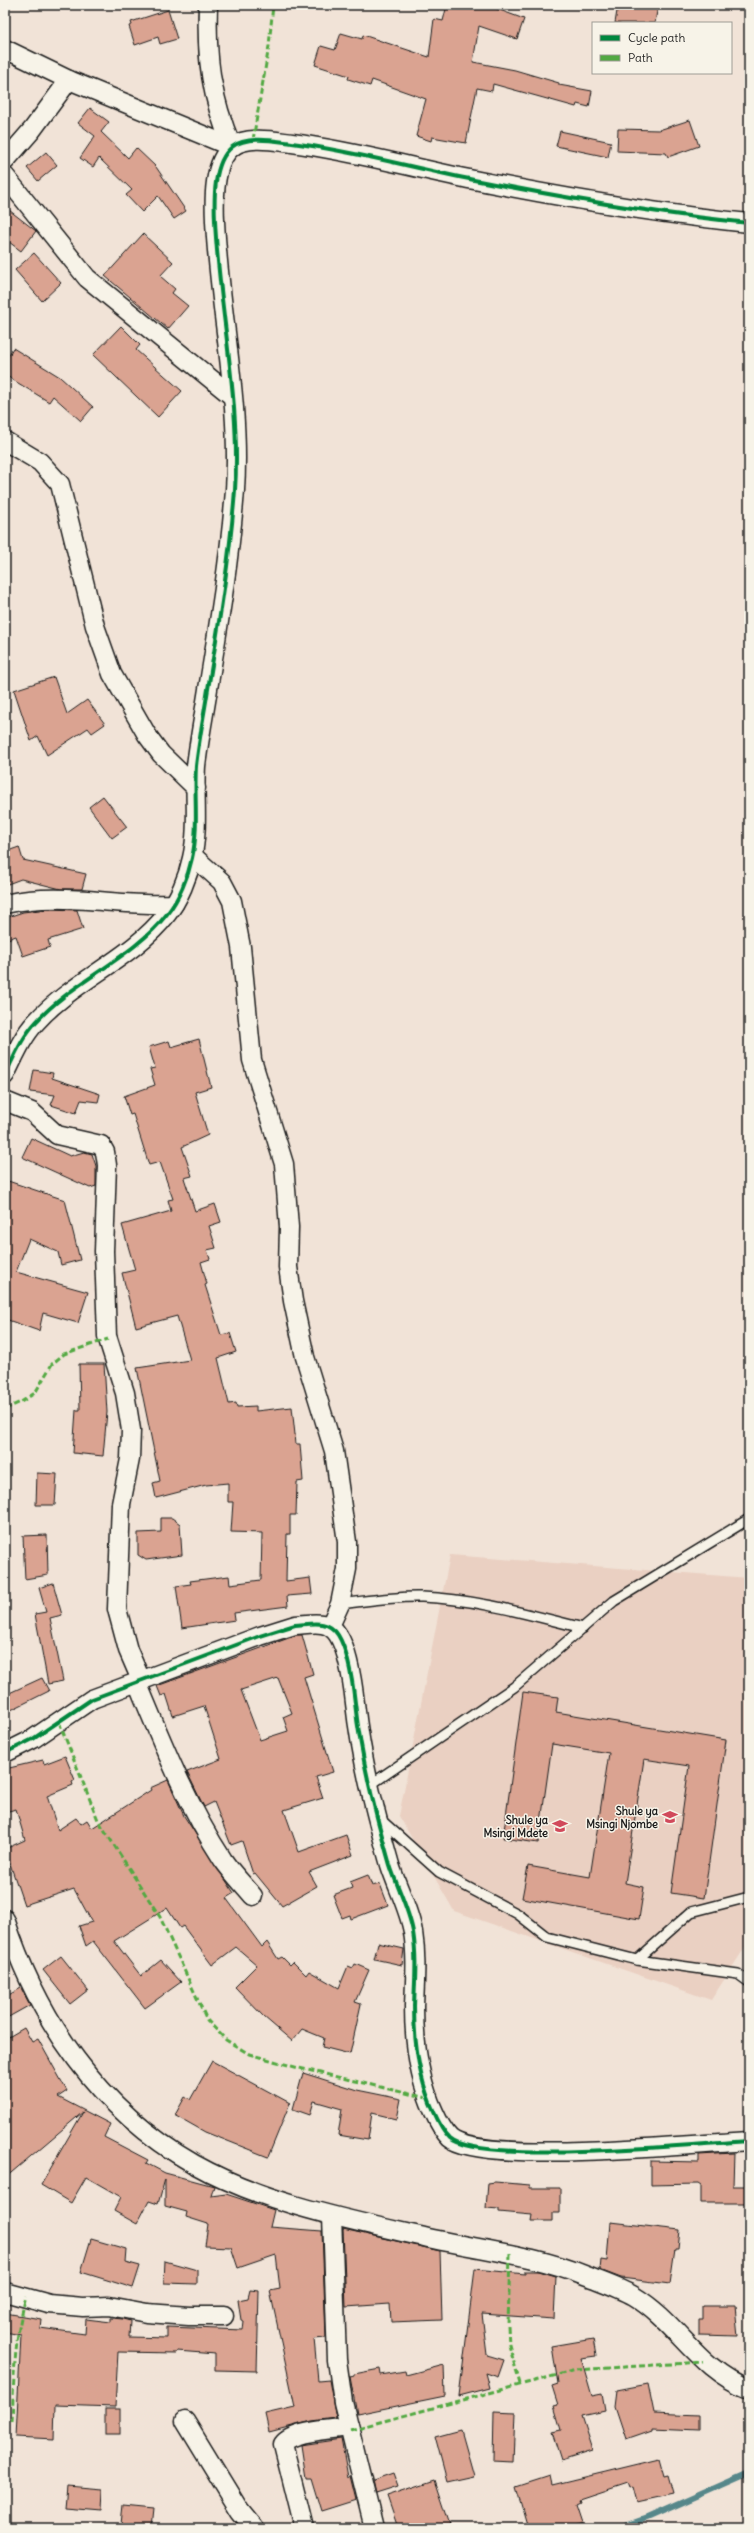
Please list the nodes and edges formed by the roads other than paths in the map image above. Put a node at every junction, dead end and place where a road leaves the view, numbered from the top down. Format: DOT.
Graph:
graph roads {
  1 [pos="208,5"];
  2 [pos="5,49"];
  3 [pos="69,80"];
  4 [pos="232,147"];
  5 [pos="5,161"];
  6 [pos="5,176"];
  7 [pos="749,223"];
  8 [pos="232,396"];
  9 [pos="5,441"];
  10 [pos="196,788"];
  11 [pos="193,856"];
  12 [pos="5,904"];
  13 [pos="174,904"];
  14 [pos="5,1075"];
  15 [pos="5,1101"];
  16 [pos="749,1519"];
  17 [pos="340,1604"];
  18 [pos="330,1626"];
  19 [pos="583,1628"];
  20 [pos="139,1681"];
  21 [pos="5,1753"];
  22 [pos="370,1785"];
  23 [pos="378,1818"];
  24 [pos="252,1896"];
  25 [pos="749,1896"];
  26 [pos="5,1921"];
  27 [pos="637,1960"];
  28 [pos="749,1982"];
  29 [pos="749,2141"];
  30 [pos="332,2216"];
  31 [pos="5,2292"];
  32 [pos="224,2316"];
  33 [pos="749,2389"];
  34 [pos="186,2421"];
  35 [pos="350,2427"];
  36 [pos="254,2528"];
  37 [pos="304,2528"];
  38 [pos="374,2528"];
  1 -- 4 [label="street"];
  2 -- 3 [label="street"];
  3 -- 4 [label="street"];
  3 -- 5 [label="street"];
  4 -- 7 [label="street"];
  4 -- 8 [label="street"];
  6 -- 8 [label="street"];
  8 -- 10 [label="street"];
  9 -- 10 [label="street"];
  10 -- 11 [label="street"];
  11 -- 13 [label="street"];
  11 -- 17 [label="street"];
  12 -- 13 [label="street"];
  13 -- 14 [label="street"];
  15 -- 20 [label="street"];
  16 -- 19 [label="lane"];
  17 -- 18 [label="street"];
  17 -- 19 [label="lane"];
  18 -- 20 [label="street"];
  18 -- 22 [label="street"];
  19 -- 22 [label="lane"];
  20 -- 21 [label="street"];
  20 -- 24 [label="street"];
  22 -- 23 [label="street"];
  23 -- 27 [label="lane"];
  23 -- 29 [label="street"];
  25 -- 27 [label="lane"];
  26 -- 30 [label="street"];
  27 -- 28 [label="lane"];
  30 -- 33 [label="street"];
  30 -- 35 [label="street"];
  31 -- 32 [label="street"];
  34 -- 36 [label="street"];
  35 -- 37 [label="street"];
  35 -- 38 [label="street"];
}
